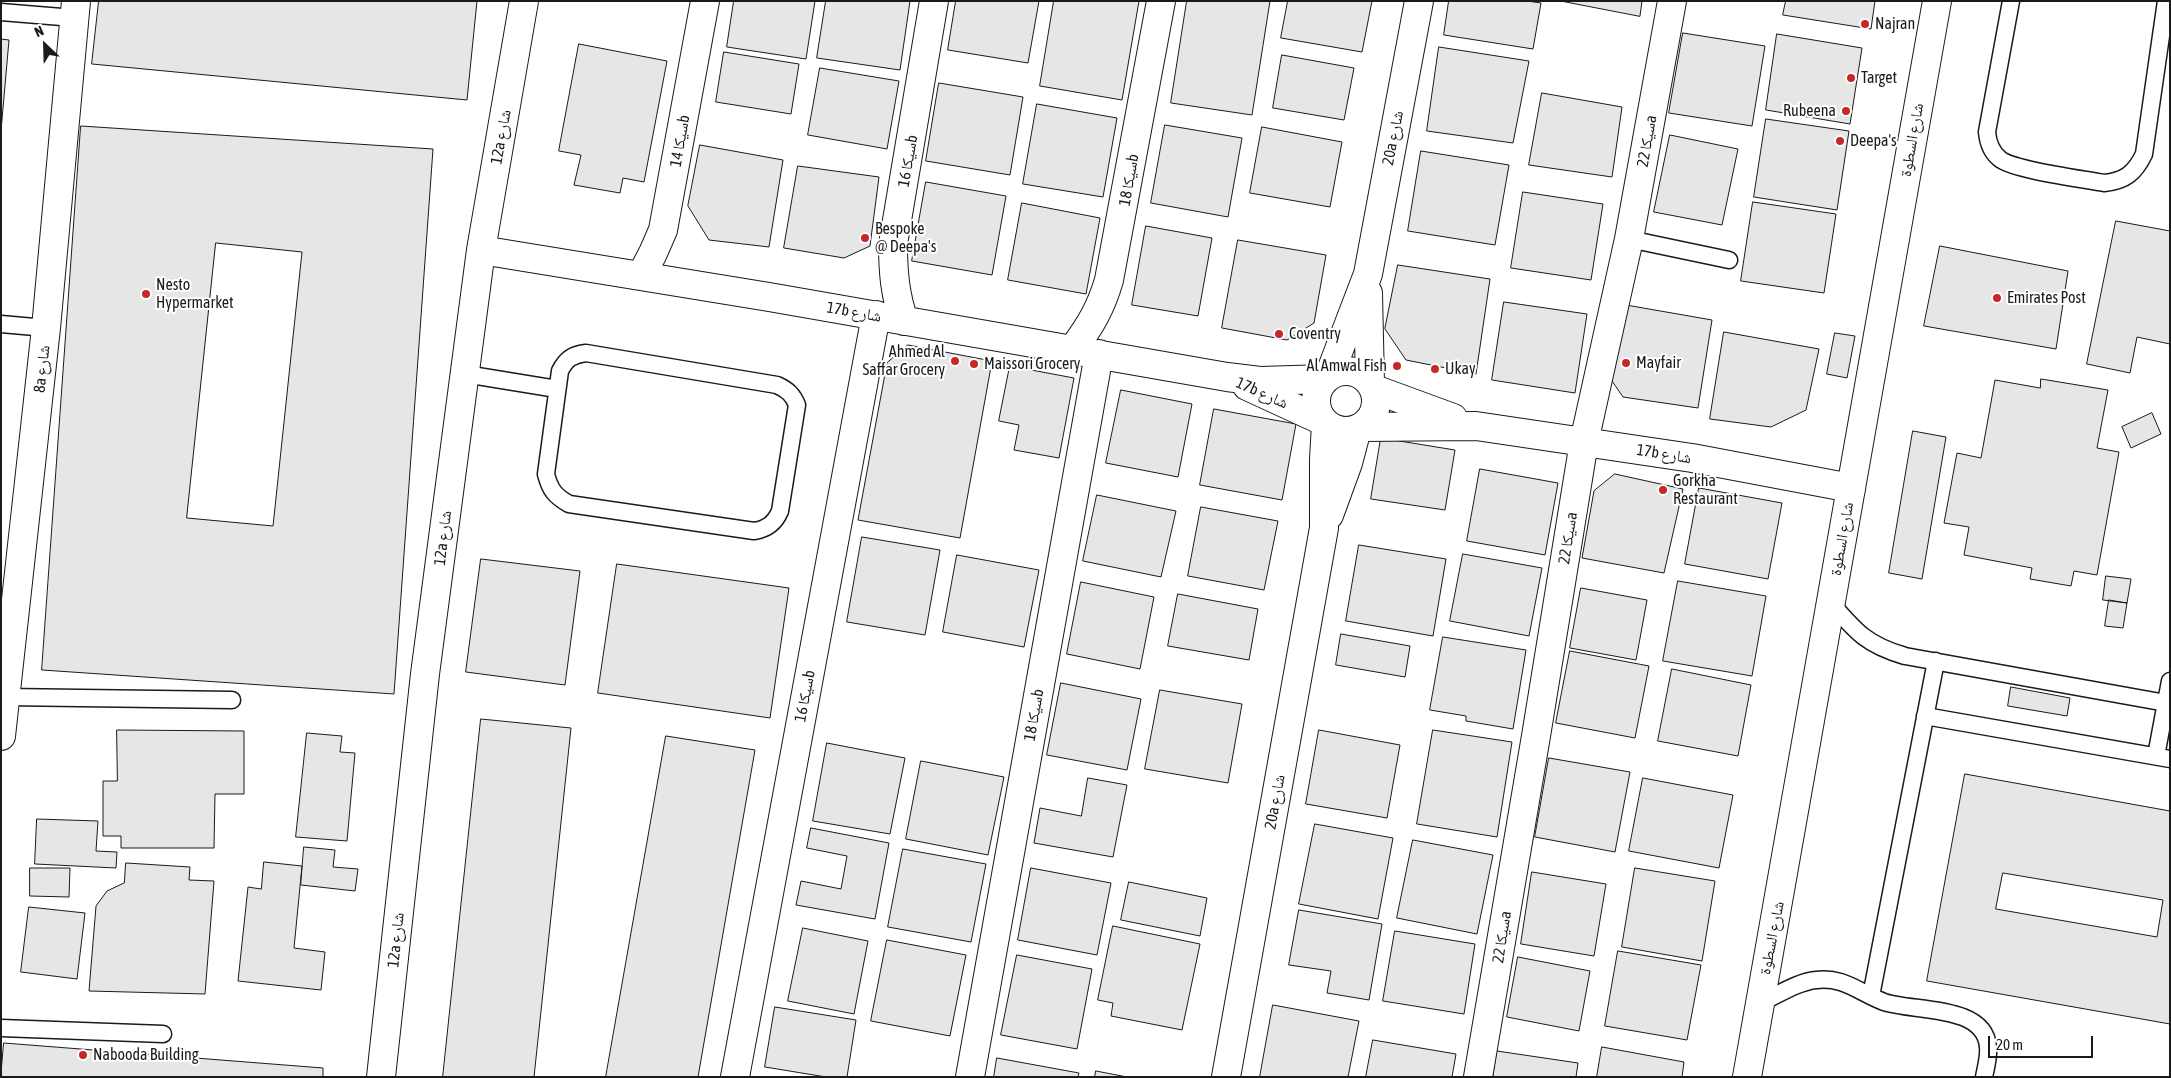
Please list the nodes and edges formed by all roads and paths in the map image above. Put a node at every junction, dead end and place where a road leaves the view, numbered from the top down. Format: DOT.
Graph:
graph roads {
  1 [pos="524,1"];
  2 [pos="705,1"];
  3 [pos="934,1"];
  4 [pos="1161,1"];
  5 [pos="1418,1"];
  6 [pos="1672,1"];
  7 [pos="1937,1"];
  8 [pos="2011,1"];
  9 [pos="2166,1"];
  10 [pos="75,10"];
  11 [pos="1,12"];
  12 [pos="1629,239"];
  13 [pos="480,250"];
  14 [pos="1729,260"];
  15 [pos="1368,274"];
  16 [pos="641,276"];
  17 [pos="876,316"];
  18 [pos="904,321"];
  19 [pos="1,324"];
  20 [pos="46,328"];
  21 [pos="1086,352"];
  22 [pos="465,374"];
  23 [pos="1327,377"];
  24 [pos="1227,378"];
  25 [pos="1372,386"];
  26 [pos="557,389"];
  27 [pos="1325,423"];
  28 [pos="1476,426"];
  29 [pos="1359,428"];
  30 [pos="1584,442"];
  31 [pos="1851,488"];
  32 [pos="1324,528"];
  33 [pos="1831,603"];
  34 [pos="1936,661"];
  35 [pos="2170,681"];
  36 [pos="5,697"];
  37 [pos="232,700"];
  38 [pos="2166,703"];
  39 [pos="1925,716"];
  40 [pos="1,736"];
  41 [pos="2163,758"];
  42 [pos="1871,996"];
  43 [pos="1760,1003"];
  44 [pos="1,1028"];
  45 [pos="163,1034"];
  46 [pos="381,1077"];
  47 [pos="734,1077"];
  48 [pos="970,1077"];
  49 [pos="1226,1077"];
  50 [pos="1478,1077"];
  51 [pos="1747,1077"];
  52 [pos="1984,1077"];
  1 -- 13 [label="street, 12a شارع"];
  2 -- 16 [label="street, سيكا 14b"];
  3 -- 18 [label="street, سيكا 16b"];
  4 -- 21 [label="street, سيكا 18b"];
  5 -- 15 [label="street, 20a شارع"];
  6 -- 12 [label="street, سيكا 22a"];
  7 -- 31 [label="street, شارع السطوة"];
  8 -- 9 [label="lane"];
  10 -- 11 [label="lane"];
  10 -- 20 [label="street, 8a شارع"];
  12 -- 14 [label="lane"];
  12 -- 30 [label="street, سيكا 22a"];
  13 -- 16 [label="street, 17b شارع"];
  13 -- 22 [label="street, 12a شارع"];
  15 -- 23 [label="street, 20a شارع"];
  15 -- 25 [label="street, 20a شارع"];
  16 -- 17 [label="street, 17b شارع"];
  17 -- 18 [label="street, 17b شارع"];
  17 -- 47 [label="street, سيكا 16b"];
  18 -- 21 [label="street, 17b شارع"];
  19 -- 20 [label="lane"];
  20 -- 36 [label="street, 8a شارع"];
  21 -- 24 [label="street, 17b شارع"];
  21 -- 48 [label="street, سيكا 18b"];
  22 -- 26 [label="lane"];
  22 -- 46 [label="street, 12a شارع"];
  23 -- 24 [label="street, 17b شارع"];
  23 -- 25 [label="street"];
  23 -- 27 [label="street"];
  24 -- 27 [label="street, 17b شارع"];
  25 -- 28 [label="street, 17b شارع"];
  25 -- 29 [label="street"];
  26 -- 26 [label="lane"];
  27 -- 29 [label="street"];
  27 -- 32 [label="street, 20a شارع"];
  28 -- 29 [label="street, 17b شارع"];
  28 -- 30 [label="street, 17b شارع"];
  29 -- 32 [label="street, 20a شارع"];
  30 -- 31 [label="street, 17b شارع"];
  30 -- 50 [label="street, سيكا 22a"];
  31 -- 33 [label="street, شارع السطوة"];
  32 -- 49 [label="street, 20a شارع"];
  33 -- 34 [label="lane"];
  33 -- 43 [label="street, شارع السطوة"];
  34 -- 38 [label="lane"];
  34 -- 39 [label="lane"];
  35 -- 38 [label="lane"];
  36 -- 37 [label="lane"];
  36 -- 40 [label="street, 8a شارع"];
  38 -- 41 [label="lane"];
  39 -- 41 [label="lane"];
  39 -- 42 [label="lane"];
  42 -- 43 [label="lane"];
  42 -- 52 [label="lane"];
  43 -- 51 [label="street, شارع السطوة"];
  44 -- 45 [label="lane"];
}
